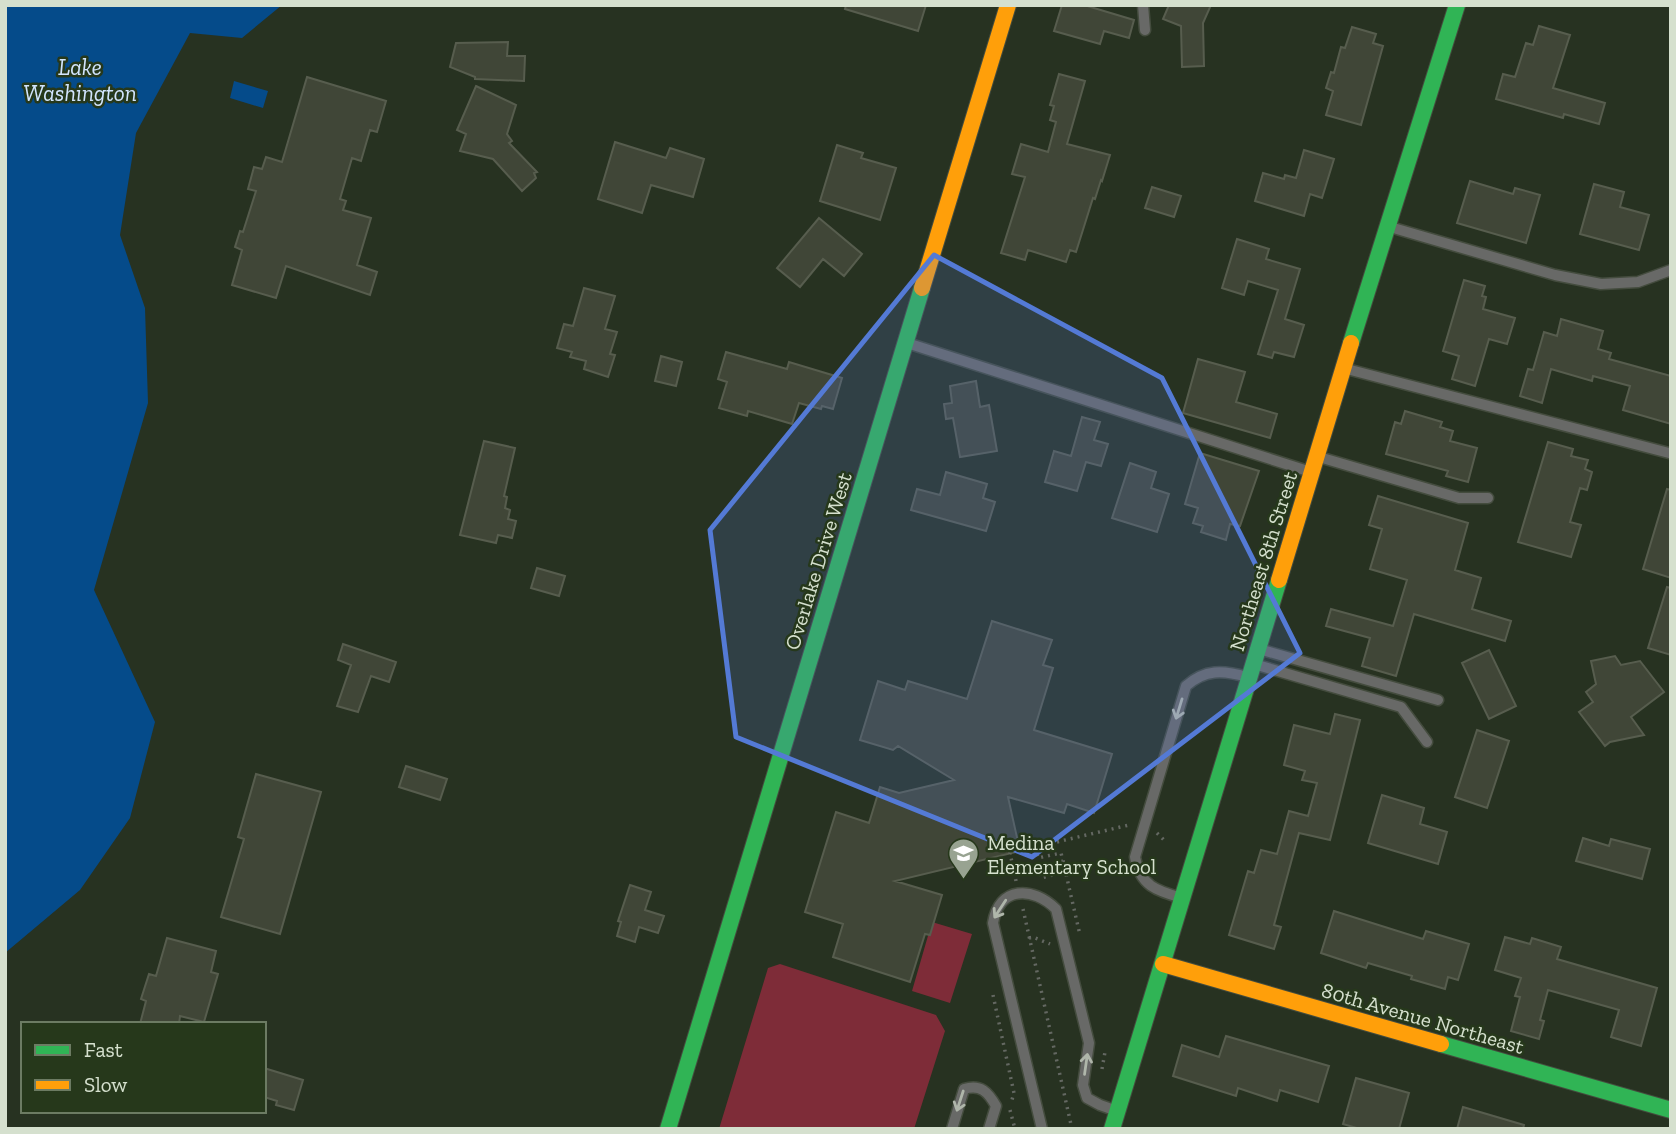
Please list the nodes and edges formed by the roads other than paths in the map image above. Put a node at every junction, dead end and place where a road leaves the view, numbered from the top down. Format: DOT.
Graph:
graph roads {
  1 [pos="1008,5"];
  2 [pos="1143,5"];
  3 [pos="1457,5"];
  4 [pos="1145,30"];
  5 [pos="1387,226"];
  6 [pos="1671,270"];
  7 [pos="907,343"];
  8 [pos="1343,368"];
  9 [pos="1669,453"];
  10 [pos="1316,456"];
  11 [pos="1311,472"];
  12 [pos="1488,498"];
  13 [pos="1254,664"];
  14 [pos="1438,700"];
  15 [pos="1427,742"];
  16 [pos="1183,898"];
  17 [pos="1163,964"];
  18 [pos="1671,1110"];
  19 [pos="1117,1111"];
  20 [pos="668,1129"];
  21 [pos="952,1129"];
  22 [pos="989,1129"];
  23 [pos="1042,1129"];
  24 [pos="1112,1129"];
  1 -- 7 [label="street, Overlake Drive West"];
  2 -- 4 [label="lane"];
  3 -- 5 [label="street, Northeast 8th Street"];
  5 -- 6 [label="lane"];
  5 -- 8 [label="street, Northeast 8th Street"];
  7 -- 11 [label="lane"];
  7 -- 20 [label="street, Overlake Drive West"];
  8 -- 9 [label="lane"];
  8 -- 10 [label="street, Northeast 8th Street"];
  10 -- 11 [label="street, Northeast 8th Street"];
  10 -- 12 [label="lane"];
  11 -- 13 [label="street, Northeast 8th Street"];
  13 -- 14 [label="lane"];
  13 -- 15 [label="lane"];
  13 -- 16 [label="street, Northeast 8th Street"];
  13 -- 16 [label="lane, one-way"];
  16 -- 17 [label="street, Northeast 8th Street"];
  17 -- 18 [label="street, 80th Avenue Northeast"];
  17 -- 19 [label="street, Northeast 8th Street"];
  19 -- 23 [label="lane, one-way"];
  19 -- 24 [label="street, Northeast 8th Street"];
  22 -- 21 [label="lane, one-way"];
}
